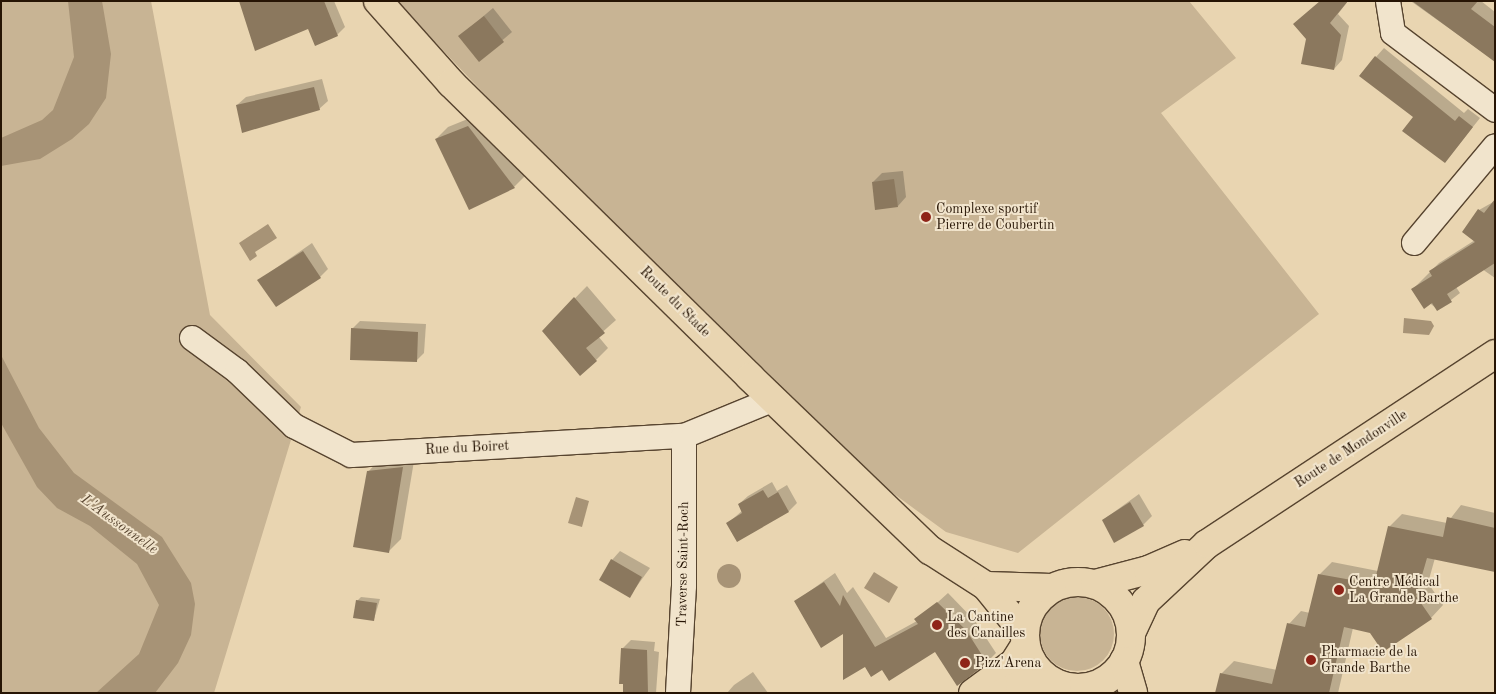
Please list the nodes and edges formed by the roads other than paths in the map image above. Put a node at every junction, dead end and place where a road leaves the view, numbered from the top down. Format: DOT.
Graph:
graph roads {
  1 [pos="378,1"];
  2 [pos="1388,1"];
  3 [pos="1495,110"];
  4 [pos="1495,146"];
  5 [pos="1414,243"];
  6 [pos="192,338"];
  7 [pos="1495,354"];
  8 [pos="774,399"];
  9 [pos="684,436"];
  10 [pos="1207,544"];
  11 [pos="1095,584"];
  12 [pos="986,586"];
  13 [pos="1052,588"];
  14 [pos="1131,633"];
  15 [pos="1025,639"];
  16 [pos="1124,660"];
  17 [pos="1074,688"];
  18 [pos="678,693"];
  19 [pos="973,693"];
  20 [pos="1002,693"];
  21 [pos="1132,693"];
  1 -- 8 [label="main road, Route du Stade"];
  2 -- 3 [label="street"];
  4 -- 5 [label="street"];
  6 -- 9 [label="street, Rue du Boiret"];
  7 -- 10 [label="main road, Route de Mondonville"];
  8 -- 9 [label="street, Rue du Boiret"];
  8 -- 12 [label="main road, Route du Stade"];
  9 -- 18 [label="street, Traverse Saint-Roch"];
  10 -- 11 [label="main road, Route de Mondonville"];
  10 -- 14 [label="main road, Route de Mondonville"];
  11 -- 13 [label="main road"];
  11 -- 14 [label="main road"];
  12 -- 13 [label="main road"];
  12 -- 15 [label="main road, Route du Stade"];
  13 -- 15 [label="main road"];
  14 -- 16 [label="main road"];
  15 -- 17 [label="main road"];
  15 -- 19 [label="main road"];
  16 -- 17 [label="main road"];
  16 -- 21 [label="main road"];
  17 -- 20 [label="main road"];
}
